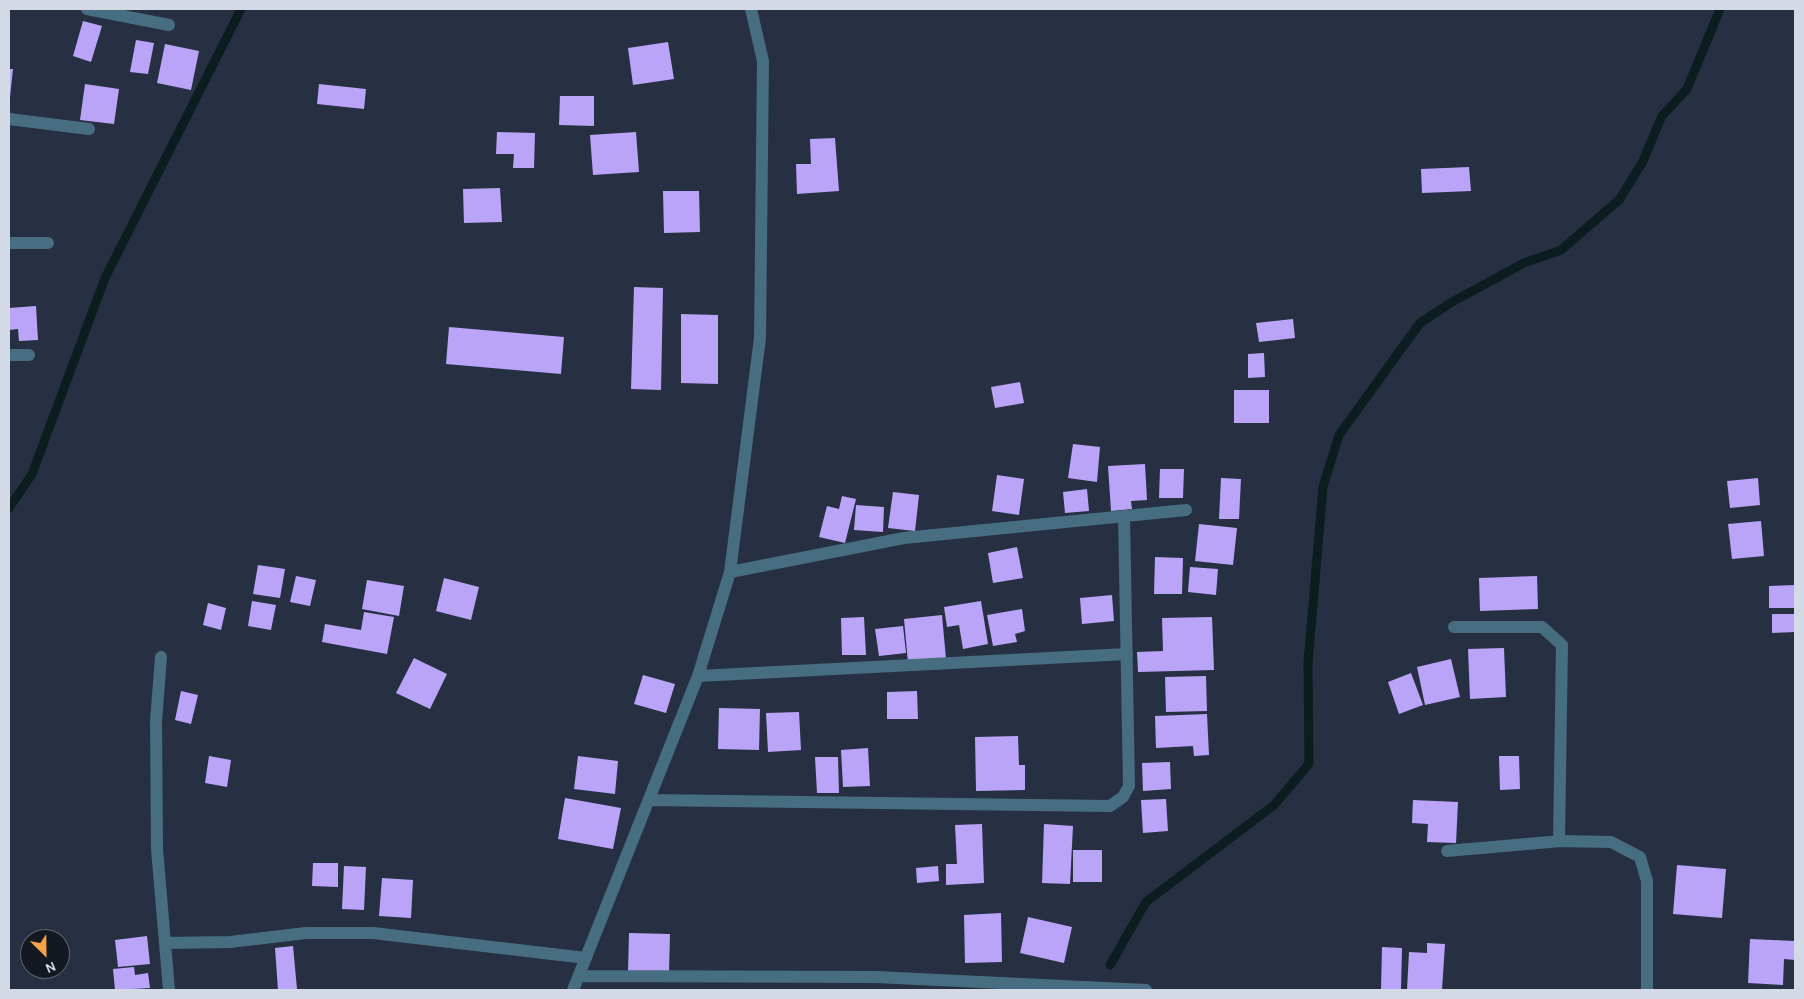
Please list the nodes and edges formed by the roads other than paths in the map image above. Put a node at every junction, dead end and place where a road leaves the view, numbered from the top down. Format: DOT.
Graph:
graph roads {
  1 [pos="87,9"];
  2 [pos="751,9"];
  3 [pos="169,25"];
  4 [pos="9,119"];
  5 [pos="89,129"];
  6 [pos="48,242"];
  7 [pos="9,243"];
  8 [pos="9,355"];
  9 [pos="29,355"];
  10 [pos="1186,510"];
  11 [pos="1124,516"];
  12 [pos="730,572"];
  13 [pos="1454,627"];
  14 [pos="1127,654"];
  15 [pos="161,657"];
  16 [pos="698,676"];
  17 [pos="649,800"];
  18 [pos="1561,841"];
  19 [pos="1447,851"];
  20 [pos="165,943"];
  21 [pos="586,958"];
  22 [pos="579,976"];
  23 [pos="169,990"];
  24 [pos="573,990"];
  25 [pos="1146,990"];
  26 [pos="1647,990"];
  1 -- 3 [label="street"];
  2 -- 12 [label="street"];
  4 -- 5 [label="street"];
  6 -- 7 [label="street"];
  8 -- 9 [label="street"];
  10 -- 11 [label="street"];
  11 -- 12 [label="street"];
  11 -- 14 [label="street"];
  12 -- 16 [label="street"];
  13 -- 18 [label="street"];
  14 -- 16 [label="street"];
  14 -- 17 [label="street"];
  15 -- 20 [label="street"];
  16 -- 17 [label="street"];
  17 -- 21 [label="street"];
  18 -- 19 [label="street"];
  18 -- 26 [label="street"];
  20 -- 21 [label="street"];
  20 -- 23 [label="street"];
  21 -- 22 [label="street"];
  22 -- 24 [label="street"];
  22 -- 25 [label="street"];
}
